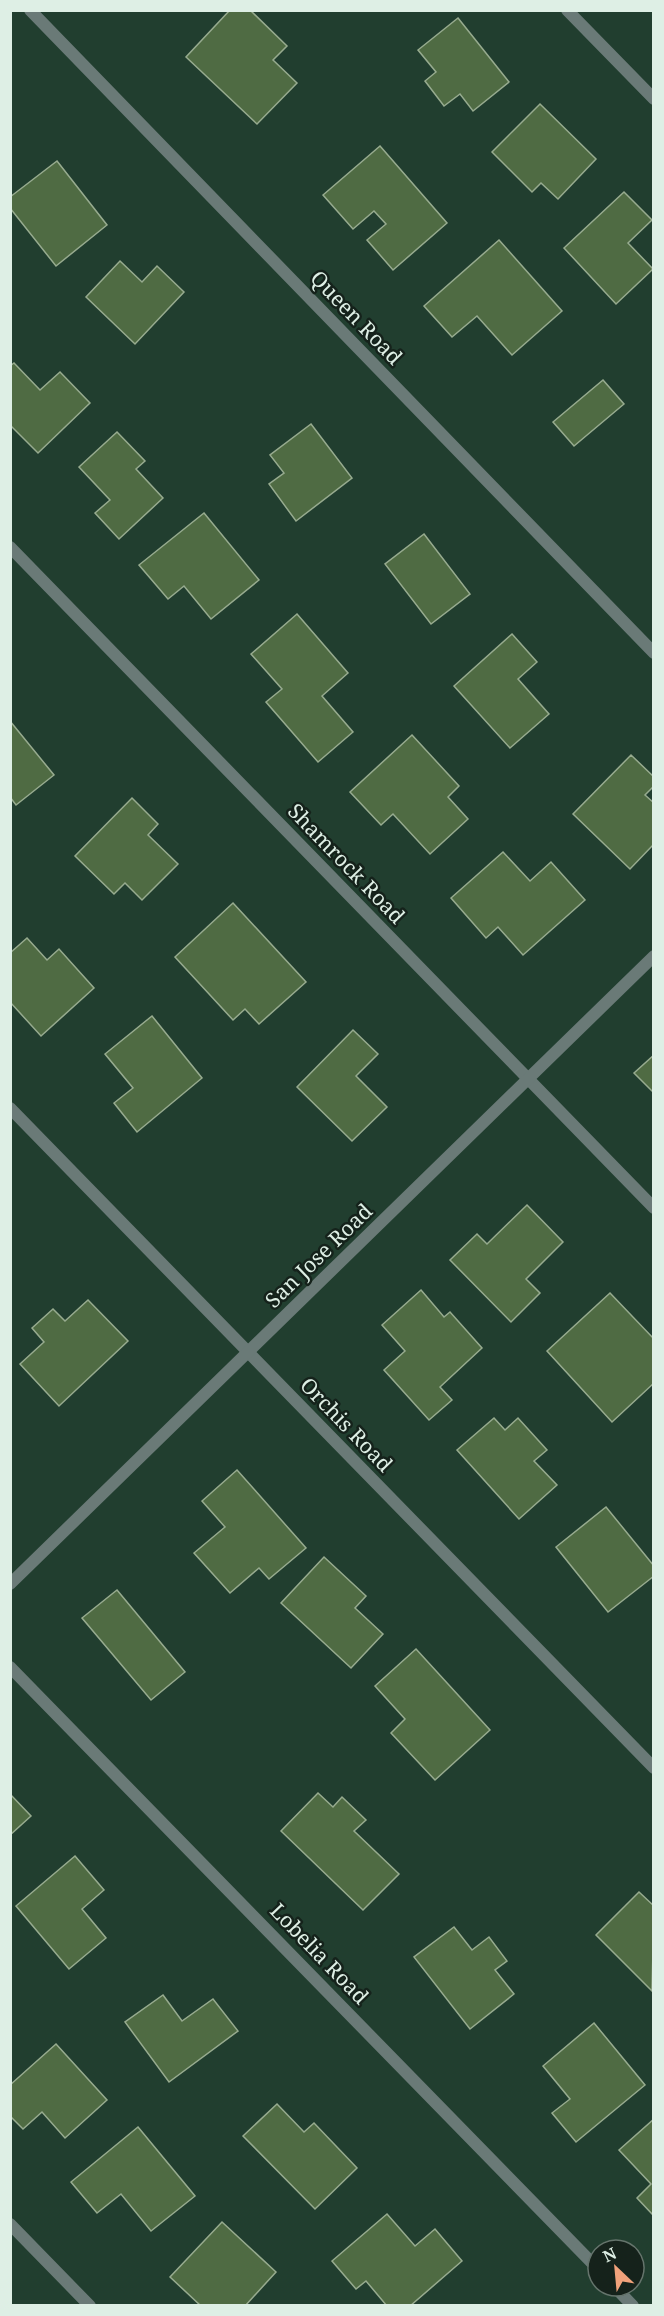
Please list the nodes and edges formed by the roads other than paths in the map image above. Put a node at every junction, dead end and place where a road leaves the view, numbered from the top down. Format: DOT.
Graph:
graph roads {
  1 [pos="30,10"];
  2 [pos="567,10"];
  3 [pos="654,99"];
  4 [pos="10,548"];
  5 [pos="654,653"];
  6 [pos="654,956"];
  7 [pos="528,1079"];
  8 [pos="10,1108"];
  9 [pos="654,1208"];
  10 [pos="248,1353"];
  11 [pos="10,1584"];
  12 [pos="10,1667"];
  13 [pos="654,1768"];
  14 [pos="10,2224"];
  15 [pos="586,2257"];
  16 [pos="90,2306"];
  1 -- 5 [label="street, Queen Road"];
  2 -- 3 [label="street"];
  4 -- 7 [label="street, Shamrock Road"];
  6 -- 7 [label="street, San Jose Road"];
  7 -- 9 [label="street, Shamrock Road"];
  7 -- 10 [label="street, San Jose Road"];
  8 -- 10 [label="street, Orchis Road"];
  10 -- 11 [label="street, San Jose Road"];
  10 -- 13 [label="street, Orchis Road"];
  12 -- 15 [label="street, Lobelia Road"];
  14 -- 16 [label="street"];
}
